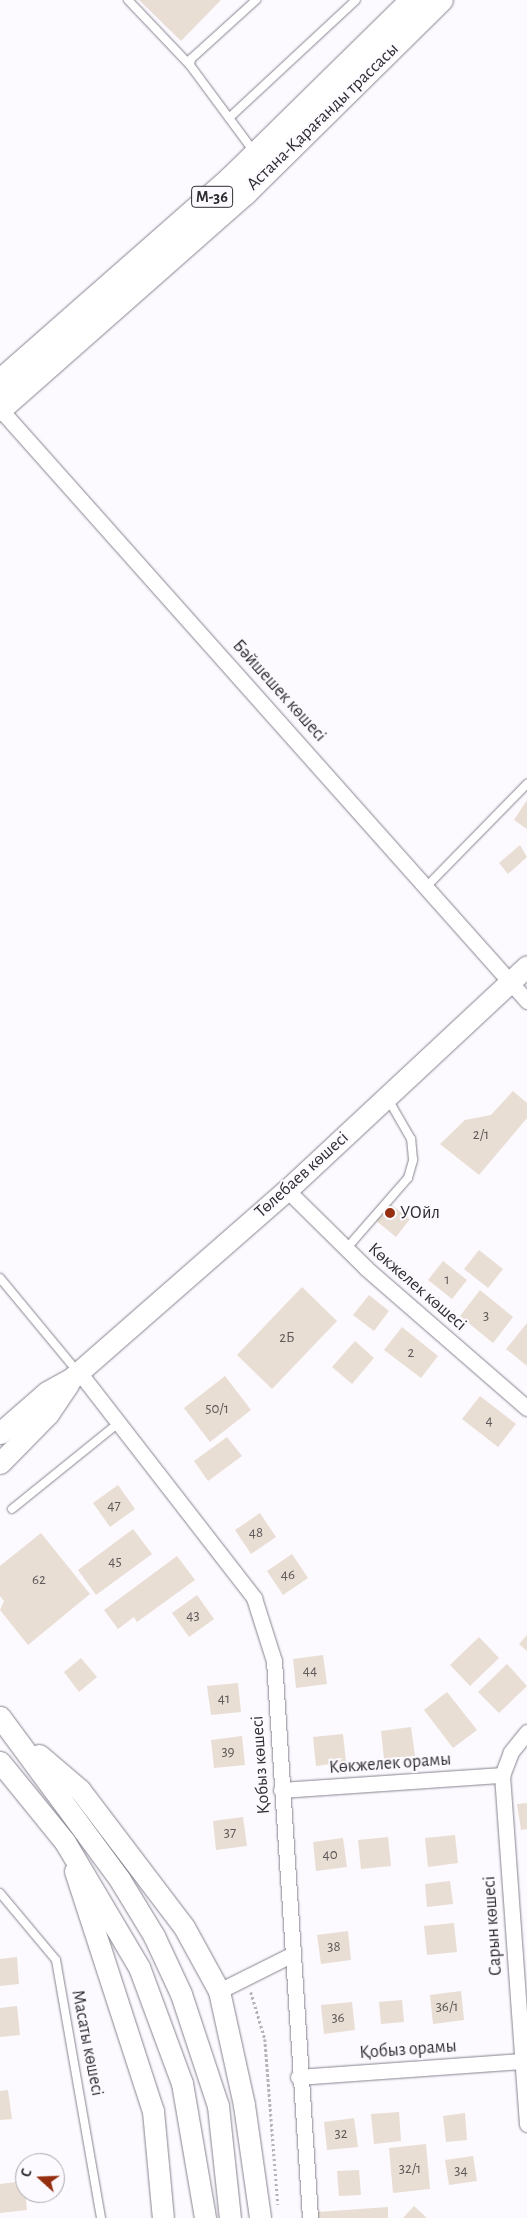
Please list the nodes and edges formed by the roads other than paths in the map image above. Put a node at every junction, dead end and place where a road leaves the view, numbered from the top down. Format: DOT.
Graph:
graph roads {
  1 [pos="128,0"];
  2 [pos="256,0"];
  3 [pos="356,0"];
  4 [pos="413,0"];
  5 [pos="441,0"];
  6 [pos="190,65"];
  7 [pos="229,118"];
  8 [pos="256,155"];
  9 [pos="0,382"];
  10 [pos="0,409"];
  11 [pos="527,784"];
  12 [pos="427,886"];
  13 [pos="527,966"];
  14 [pos="511,980"];
  15 [pos="527,1000"];
  16 [pos="387,1097"];
  17 [pos="287,1190"];
  18 [pos="346,1249"];
  19 [pos="0,1278"];
  20 [pos="75,1375"];
  21 [pos="527,1408"];
  22 [pos="120,1422"];
  23 [pos="0,1433"];
  24 [pos="2,1462"];
  25 [pos="12,1509"];
  26 [pos="0,1717"];
  27 [pos="527,1732"];
  28 [pos="14,1734"];
  29 [pos="0,1762"];
  30 [pos="502,1775"];
  31 [pos="281,1790"];
  32 [pos="65,1842"];
  33 [pos="0,1893"];
  34 [pos="293,1954"];
  35 [pos="219,1990"];
  36 [pos="521,2061"];
  37 [pos="298,2077"];
  38 [pos="527,2124"];
  39 [pos="101,2218"];
  40 [pos="163,2218"];
  41 [pos="204,2218"];
  42 [pos="230,2218"];
  43 [pos="260,2218"];
  44 [pos="310,2218"];
  1 -- 6 [label="lane"];
  2 -- 6 [label="lane"];
  3 -- 7 [label="lane"];
  4 -- 8 [label="main road, Астана-Қарағанды трассасы / M-36"];
  5 -- 10 [label="main road, Астана-Қарағанды трассасы / M-36"];
  6 -- 7 [label="lane"];
  7 -- 8 [label="lane"];
  8 -- 9 [label="main road, Астана-Қарағанды трассасы / M-36"];
  10 -- 12 [label="street, Бәйшешек көшесі"];
  11 -- 12 [label="lane"];
  12 -- 14 [label="street, Бәйшешек көшесі"];
  13 -- 14 [label="main road, Төлебаев көшесі"];
  14 -- 15 [label="street, Бәйшешек көшесі"];
  14 -- 16 [label="main road, Төлебаев көшесі"];
  16 -- 17 [label="main road, Төлебаев көшесі"];
  16 -- 18 [label="lane"];
  17 -- 18 [label="street, Көкжелек көшесі"];
  17 -- 20 [label="main road, Төлебаев көшесі"];
  18 -- 21 [label="street, Көкжелек көшесі"];
  19 -- 20 [label="lane"];
  20 -- 22 [label="street, Қобыз көшесі"];
  20 -- 23 [label="main road, Төлебаев көшесі"];
  20 -- 24 [label="main road, Төлебаев көшесі"];
  22 -- 25 [label="lane"];
  22 -- 31 [label="street, Қобыз көшесі"];
  26 -- 28 [label="main road"];
  27 -- 30 [label="street, Сарын көшесі"];
  28 -- 35 [label="main road"];
  28 -- 42 [label="main road"];
  29 -- 32 [label="main road"];
  30 -- 31 [label="street, Көкжелек орамы"];
  30 -- 36 [label="street, Сарын көшесі"];
  31 -- 34 [label="street, Қобыз көшесі"];
  32 -- 40 [label="main road"];
  32 -- 41 [label="main road"];
  33 -- 39 [label="lane, Масаты көшесі"];
  34 -- 35 [label="street"];
  34 -- 37 [label="street, Қобыз көшесі"];
  35 -- 43 [label="main road"];
  36 -- 37 [label="street, Қобыз орамы"];
  36 -- 38 [label="street, Сарын көшесі"];
  37 -- 44 [label="street, Қобыз көшесі"];
}
